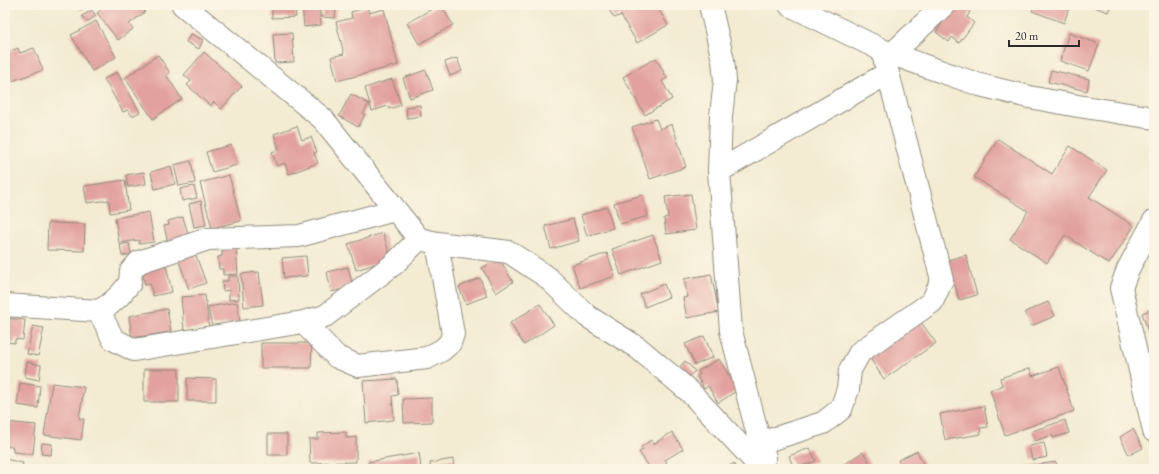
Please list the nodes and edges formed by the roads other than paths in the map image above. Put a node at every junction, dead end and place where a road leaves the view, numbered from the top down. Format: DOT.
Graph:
graph roads {
  1 [pos="183,5"];
  2 [pos="710,5"];
  3 [pos="790,5"];
  4 [pos="944,5"];
  5 [pos="887,59"];
  6 [pos="1154,118"];
  7 [pos="719,171"];
  8 [pos="395,210"];
  9 [pos="1154,222"];
  10 [pos="428,241"];
  11 [pos="5,305"];
  12 [pos="99,311"];
  13 [pos="303,322"];
  14 [pos="1154,431"];
  15 [pos="760,443"];
  16 [pos="761,469"];
  17 [pos="770,469"];
  1 -- 8 [label="street"];
  2 -- 7 [label="street"];
  3 -- 5 [label="street"];
  4 -- 5 [label="street"];
  5 -- 6 [label="street"];
  5 -- 7 [label="street"];
  5 -- 15 [label="street"];
  7 -- 15 [label="street"];
  8 -- 10 [label="street"];
  8 -- 12 [label="street"];
  9 -- 14 [label="street"];
  10 -- 13 [label="street"];
  10 -- 13 [label="street"];
  10 -- 16 [label="street"];
  11 -- 12 [label="street"];
  12 -- 13 [label="street"];
  15 -- 17 [label="street"];
}
